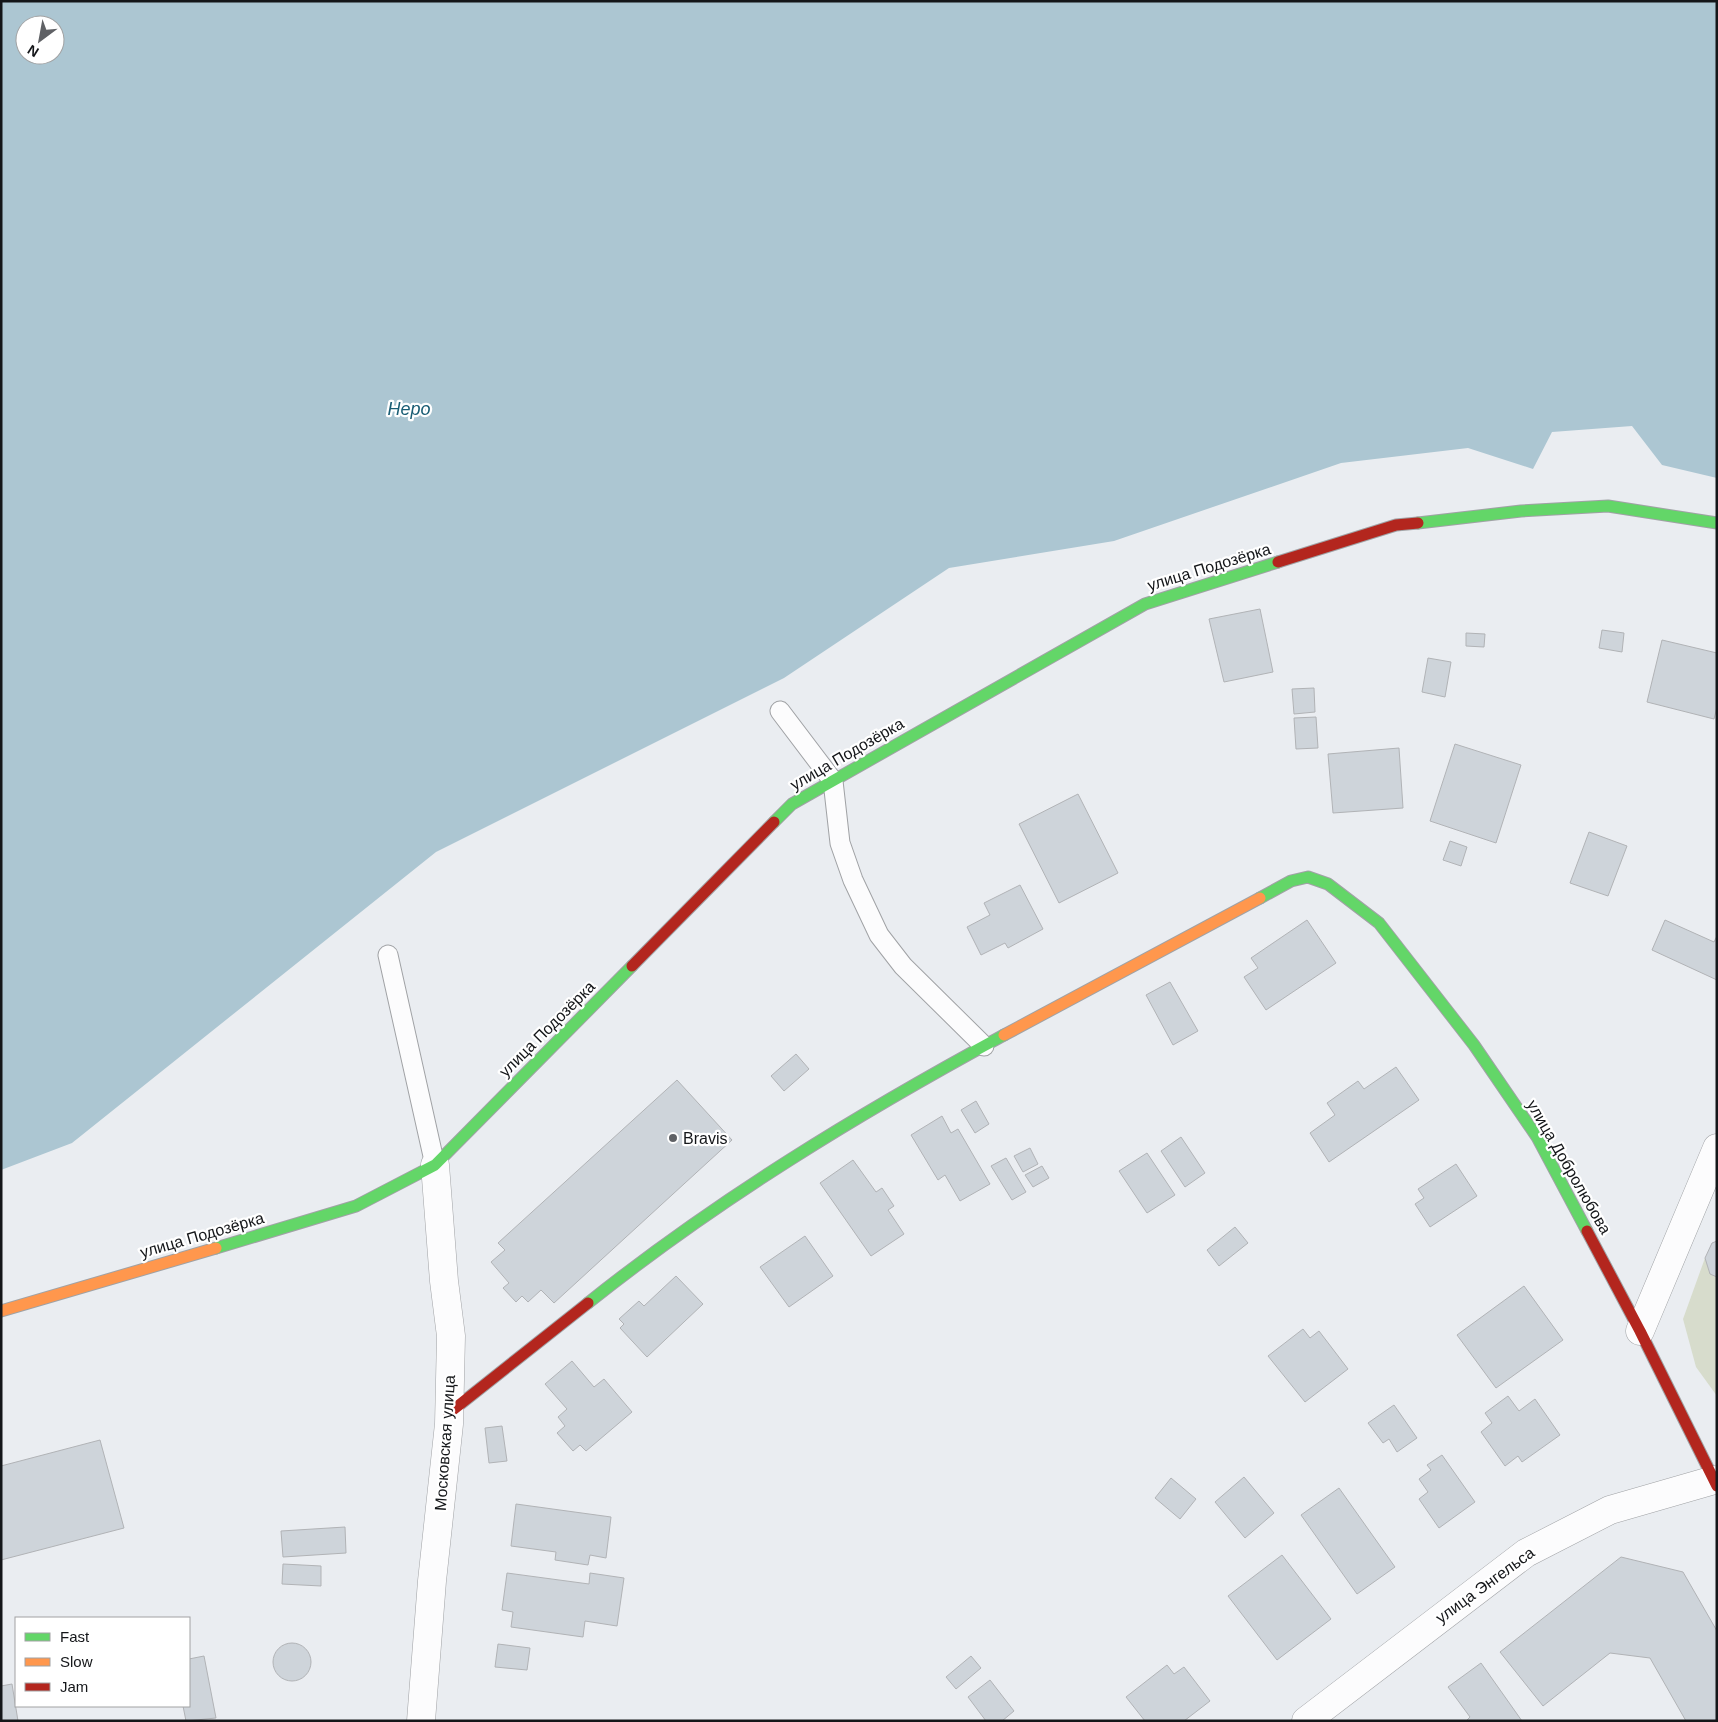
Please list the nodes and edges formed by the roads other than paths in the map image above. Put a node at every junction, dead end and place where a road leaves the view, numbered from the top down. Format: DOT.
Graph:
graph roads {
  1 [pos="1717,523"];
  2 [pos="780,711"];
  3 [pos="833,781"];
  4 [pos="388,955"];
  5 [pos="984,1046"];
  6 [pos="1717,1148"];
  7 [pos="435,1166"];
  8 [pos="1,1311"];
  9 [pos="1640,1331"];
  10 [pos="449,1413"];
  11 [pos="1715,1483"];
  12 [pos="421,1721"];
  13 [pos="1306,1721"];
  1 -- 3 [label="street, улица Подозёрка"];
  2 -- 3 [label="lane"];
  3 -- 5 [label="lane"];
  3 -- 7 [label="street, улица Подозёрка"];
  4 -- 7 [label="lane"];
  5 -- 9 [label="street, улица Добролюбова"];
  5 -- 10 [label="street"];
  6 -- 9 [label="street"];
  7 -- 8 [label="street, улица Подозёрка"];
  7 -- 10 [label="street, Московская улица"];
  9 -- 11 [label="street, улица Добролюбова"];
  10 -- 12 [label="street, Московская улица"];
  11 -- 13 [label="street, улица Энгельса"];
}
